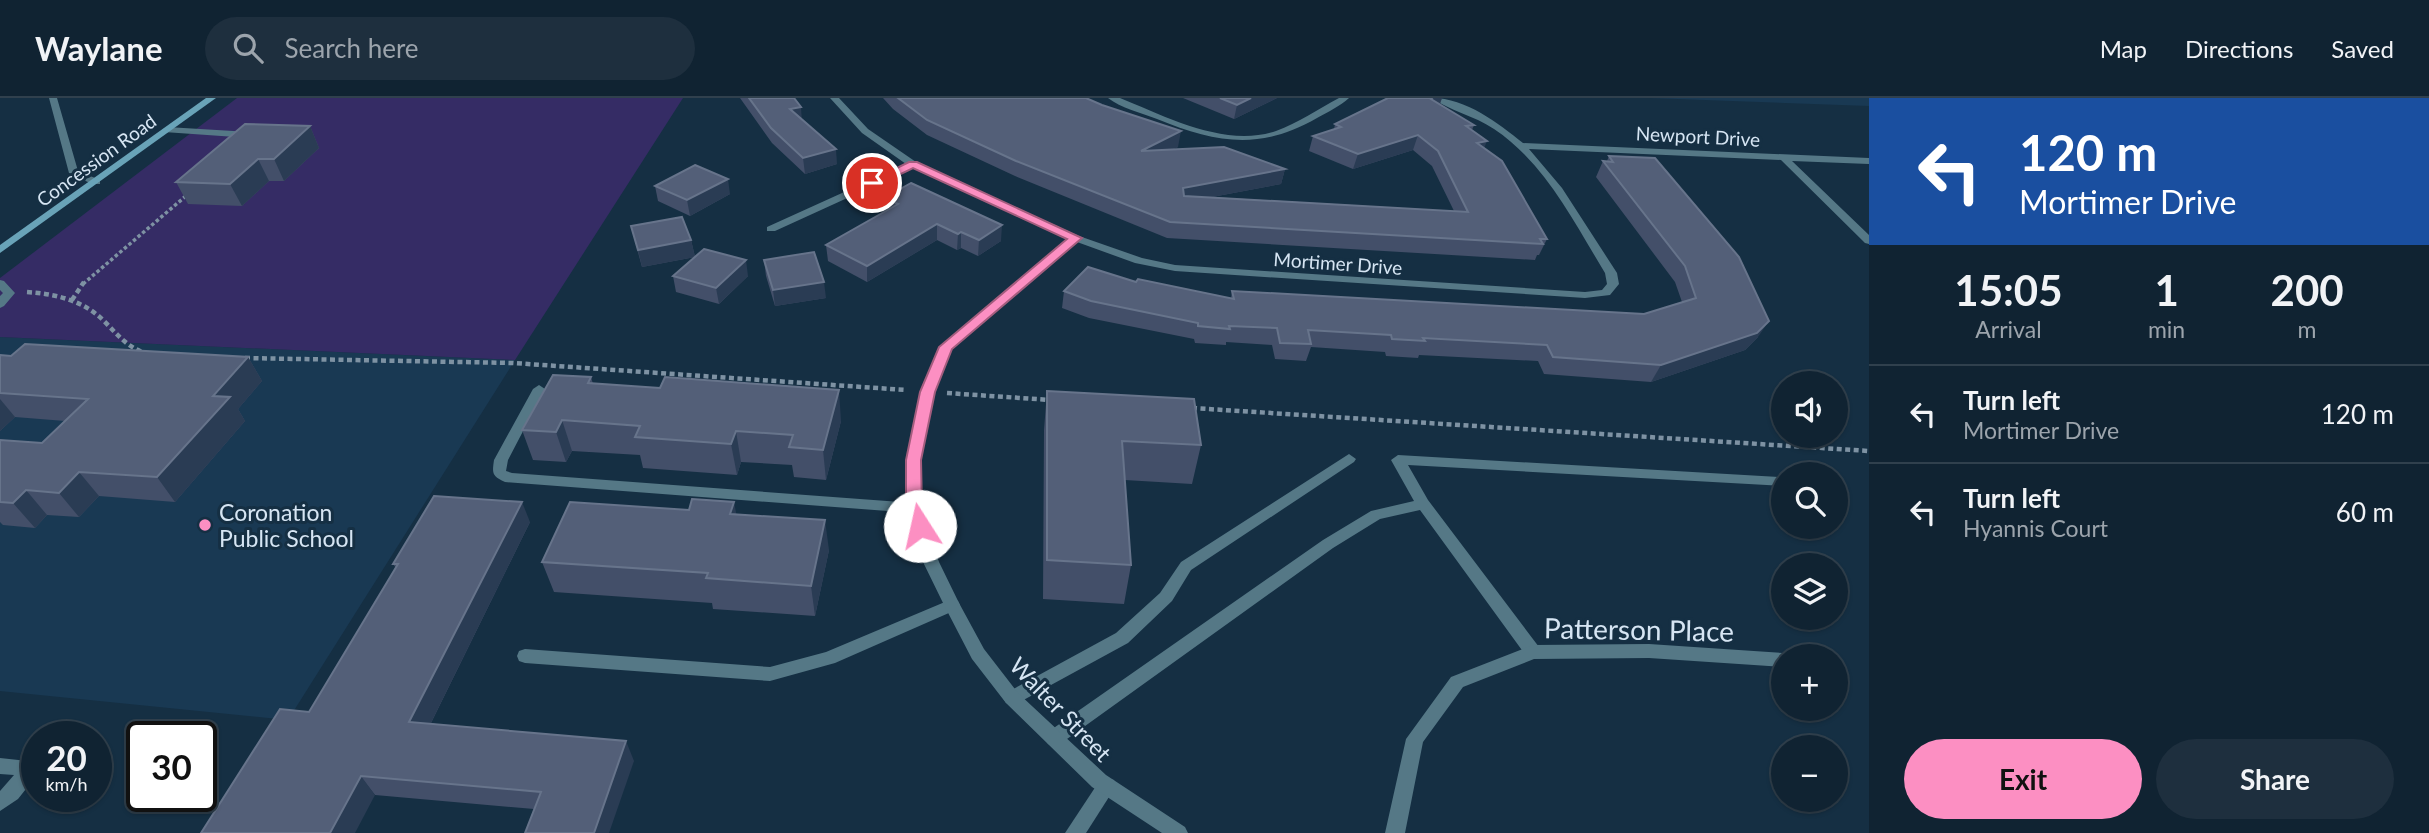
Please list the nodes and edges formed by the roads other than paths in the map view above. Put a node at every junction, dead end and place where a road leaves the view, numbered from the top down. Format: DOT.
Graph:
graph roads {
  1 [pos="53,98"];
  2 [pos="212,98"];
  3 [pos="834,98"];
  4 [pos="1112,98"];
  5 [pos="1345,98"];
  6 [pos="1436,98"];
  7 [pos="167,130"];
  8 [pos="268,136"];
  9 [pos="1524,146"];
  10 [pos="1783,158"];
  11 [pos="1869,161"];
  12 [pos="913,164"];
  13 [pos="96,182"];
  14 [pos="771,229"];
  15 [pos="1075,238"];
  16 [pos="1869,241"];
  17 [pos="0,250"];
  18 [pos="0,283"];
  19 [pos="0,304"];
  20 [pos="539,389"];
  21 [pos="1349,459"];
  22 [pos="1771,482"];
  23 [pos="1423,504"];
  24 [pos="914,508"];
  25 [pos="952,606"];
  26 [pos="1533,652"];
  27 [pos="525,656"];
  28 [pos="1771,659"];
  29 [pos="1012,698"];
  30 [pos="1054,738"];
  31 [pos="0,766"];
  32 [pos="1107,786"];
  33 [pos="0,802"];
  34 [pos="1075,833"];
  35 [pos="1178,833"];
  36 [pos="1395,833"];
  1 -- 13 [label="street"];
  2 -- 7 [label="main road, Concession Road"];
  3 -- 12 [label="street, Mortimer Drive"];
  4 -- 5 [label="street"];
  6 -- 9 [label="street, Mortimer Drive"];
  7 -- 8 [label="street"];
  7 -- 13 [label="main road, Concession Road"];
  9 -- 10 [label="street, Newport Drive"];
  9 -- 15 [label="street, Mortimer Drive"];
  10 -- 11 [label="street, Newport Drive"];
  10 -- 16 [label="street"];
  12 -- 14 [label="street"];
  12 -- 15 [label="street, Mortimer Drive"];
  13 -- 17 [label="main road, Concession Road"];
  15 -- 24 [label="street, Walter Street"];
  18 -- 19 [label="street"];
  20 -- 24 [label="street"];
  21 -- 29 [label="street"];
  22 -- 23 [label="street"];
  23 -- 26 [label="street"];
  23 -- 30 [label="street"];
  24 -- 25 [label="street, Walter Street"];
  25 -- 27 [label="street"];
  25 -- 29 [label="street, Walter Street"];
  26 -- 28 [label="street, Patterson Place"];
  26 -- 36 [label="street, Patterson Place"];
  29 -- 30 [label="street, Walter Street"];
  30 -- 32 [label="street, Walter Street"];
  31 -- 33 [label="street"];
  32 -- 34 [label="street"];
  32 -- 35 [label="street, Walter Street"];
}
